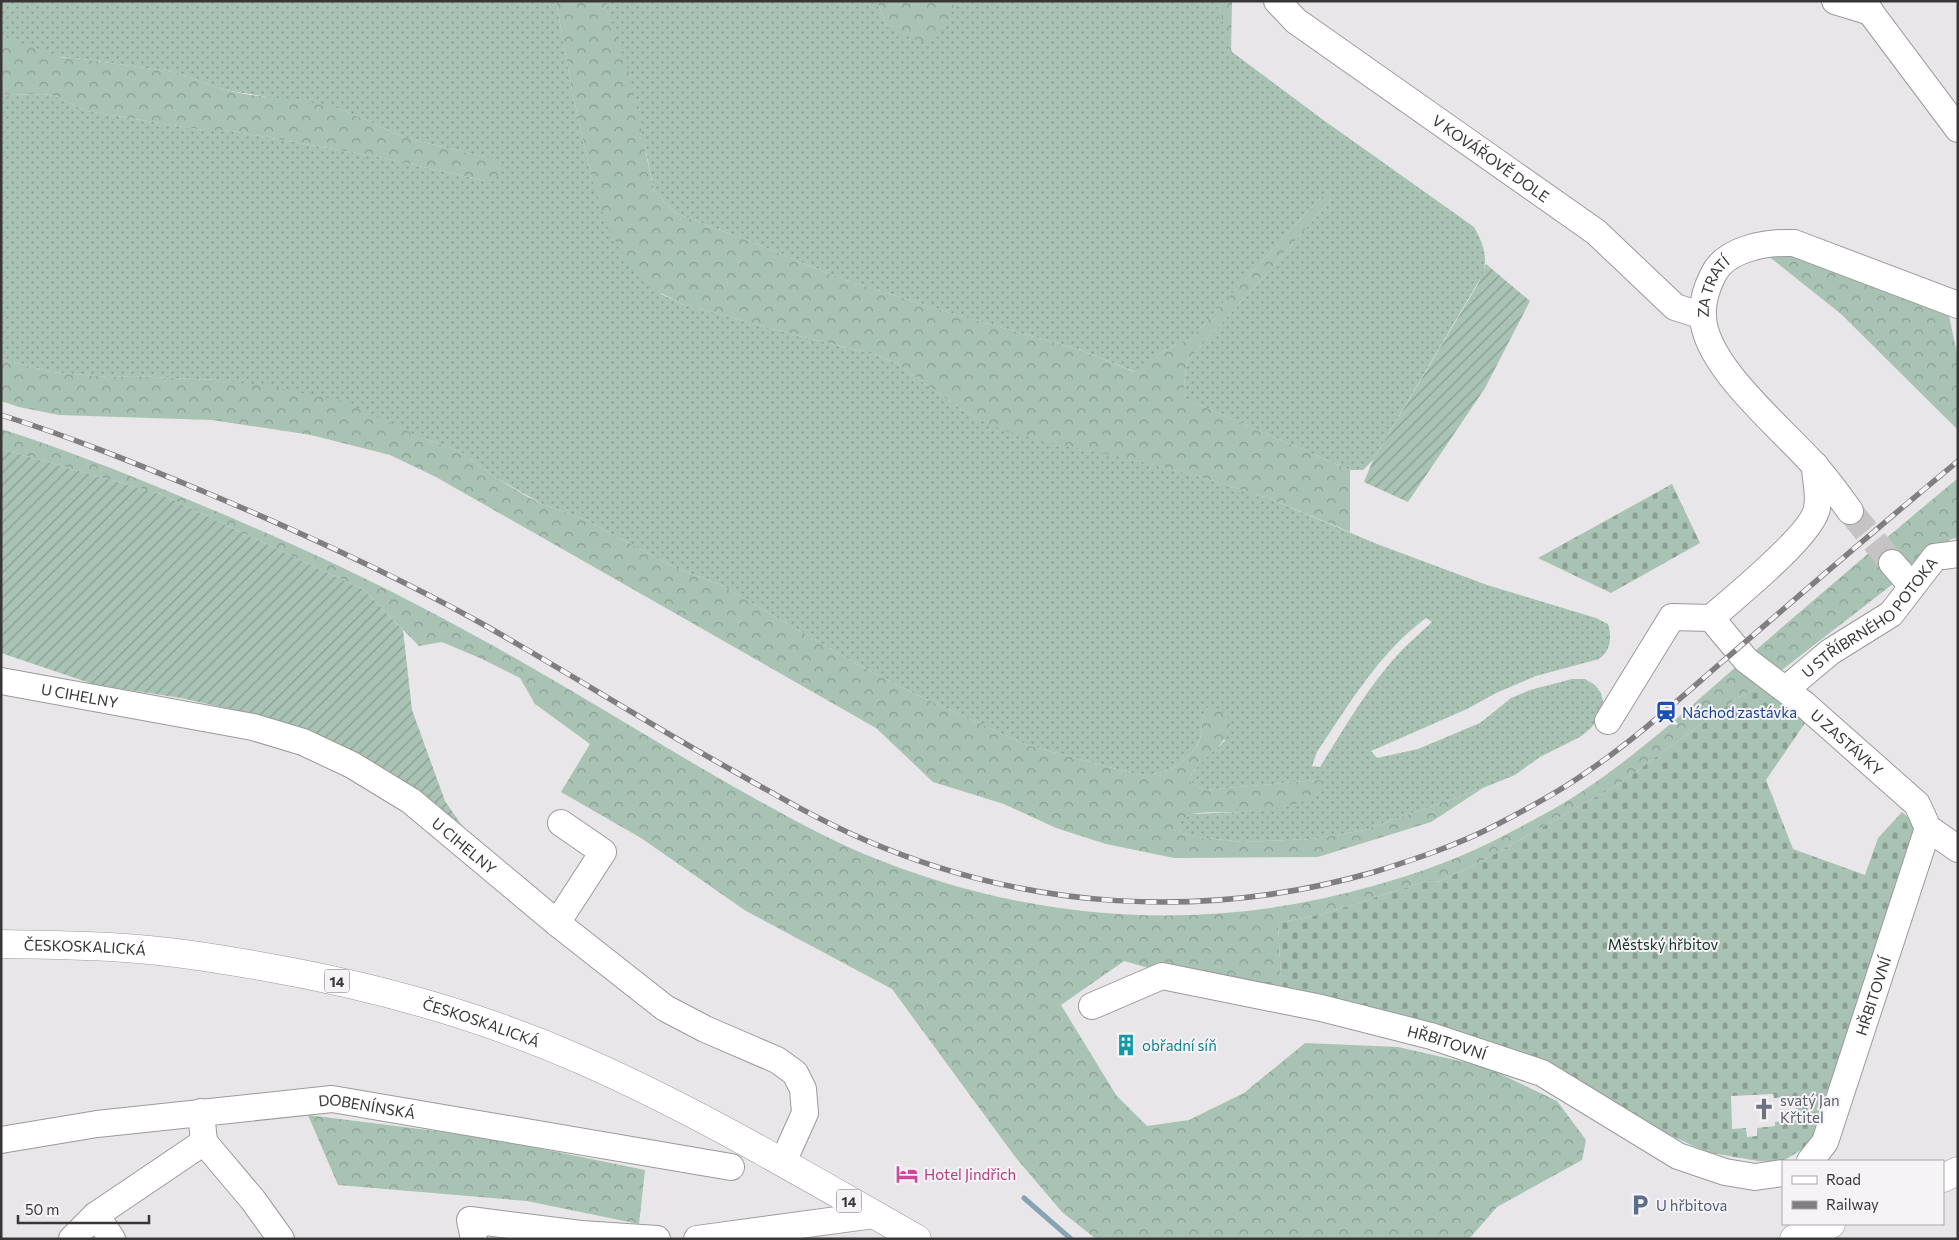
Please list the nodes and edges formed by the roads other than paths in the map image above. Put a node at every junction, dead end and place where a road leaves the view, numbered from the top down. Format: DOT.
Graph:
graph roads {
  1 [pos="1277,1"];
  2 [pos="1835,1"];
  3 [pos="1866,7"];
  4 [pos="1958,129"];
  5 [pos="1958,305"];
  6 [pos="1703,316"];
  7 [pos="1815,465"];
  8 [pos="1850,511"];
  9 [pos="1958,554"];
  10 [pos="1892,563"];
  11 [pos="1912,586"];
  12 [pos="1711,618"];
  13 [pos="1,681"];
  14 [pos="1786,689"];
  15 [pos="1608,721"];
  16 [pos="562,823"];
  17 [pos="1928,828"];
  18 [pos="1958,849"];
  19 [pos="557,923"];
  20 [pos="1,944"];
  21 [pos="1092,1006"];
  22 [pos="201,1112"];
  23 [pos="1,1140"];
  24 [pos="204,1142"];
  25 [pos="1811,1160"];
  26 [pos="782,1162"];
  27 [pos="731,1167"];
  28 [pos="1958,1171"];
  29 [pos="1782,1173"];
  30 [pos="1944,1178"];
  31 [pos="96,1215"];
  32 [pos="874,1215"];
  33 [pos="1828,1225"];
  34 [pos="72,1239"];
  35 [pos="112,1239"];
  36 [pos="281,1239"];
  37 [pos="474,1239"];
  38 [pos="657,1239"];
  39 [pos="697,1239"];
  40 [pos="917,1239"];
  41 [pos="1794,1239"];
  1 -- 6 [label="street, V KOVÁŘOVĚ DOLE"];
  2 -- 3 [label="street"];
  3 -- 4 [label="street"];
  5 -- 6 [label="street, ZA TRATÍ"];
  6 -- 7 [label="street, ZA TRATÍ"];
  7 -- 8 [label="street, ZA TRATÍ"];
  7 -- 12 [label="street"];
  9 -- 11 [label="street, U STŘÍBRNÉHO POTOKA"];
  10 -- 11 [label="street"];
  11 -- 14 [label="street, U STŘÍBRNÉHO POTOKA"];
  12 -- 14 [label="street, U ZASTÁVKY"];
  12 -- 15 [label="street"];
  13 -- 19 [label="street, U CIHELNY"];
  14 -- 17 [label="street, U ZASTÁVKY"];
  16 -- 19 [label="street"];
  17 -- 18 [label="street"];
  17 -- 25 [label="street, HŘBITOVNÍ"];
  19 -- 26 [label="street, U CIHELNY"];
  20 -- 26 [label="main road, ČESKOSKALICKÁ / 14"];
  21 -- 29 [label="street, HŘBITOVNÍ"];
  22 -- 23 [label="street, DOBENÍNSKÁ"];
  22 -- 24 [label="street"];
  22 -- 27 [label="street, DOBENÍNSKÁ"];
  24 -- 31 [label="street"];
  24 -- 36 [label="street"];
  26 -- 32 [label="main road, ČESKOSKALICKÁ / 14"];
  28 -- 30 [label="main road"];
  31 -- 34 [label="street"];
  31 -- 35 [label="street"];
  32 -- 39 [label="street"];
  32 -- 40 [label="main road, ČESKOSKALICKÁ / 14"];
  33 -- 41 [label="main road"];
  37 -- 38 [label="street"];
}
